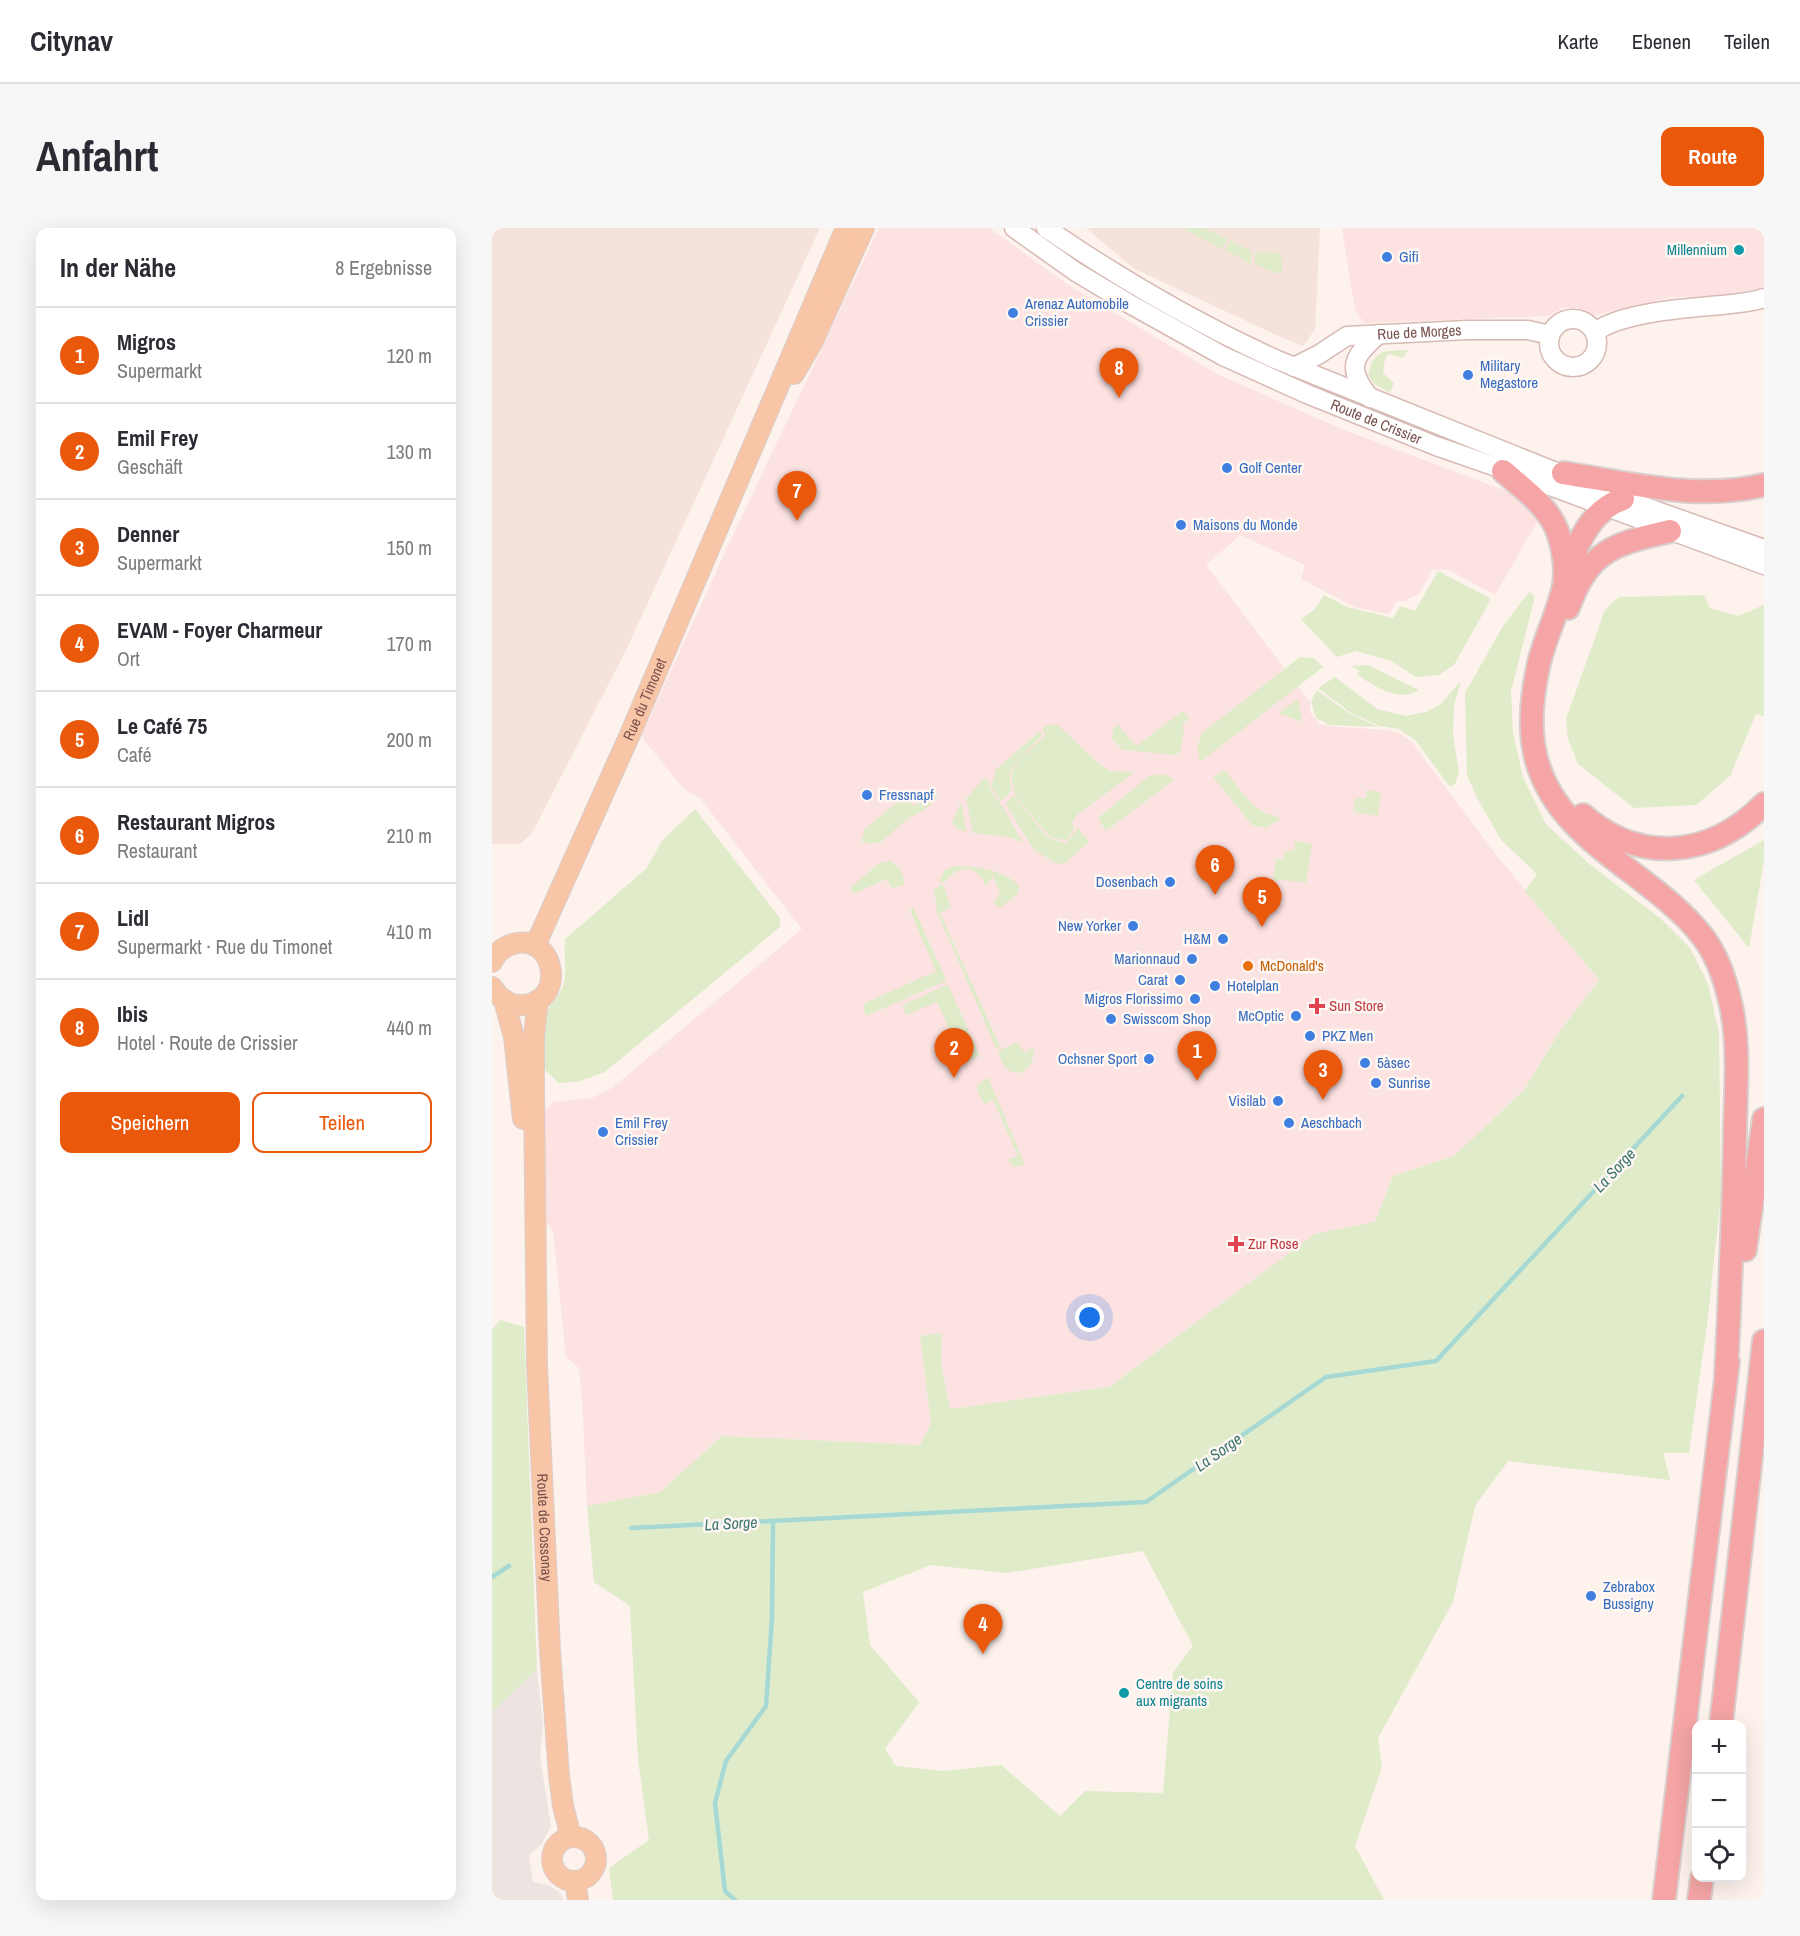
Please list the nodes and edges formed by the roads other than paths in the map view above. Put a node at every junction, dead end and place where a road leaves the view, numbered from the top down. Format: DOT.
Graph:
graph roads {
  1 [pos="1014,228"];
  2 [pos="1046,228"];
  3 [pos="859,232"];
  4 [pos="1764,298"];
  5 [pos="1594,332"];
  6 [pos="1379,334"];
  7 [pos="1550,334"];
  8 [pos="1294,367"];
  9 [pos="1370,398"];
  10 [pos="1503,471"];
  11 [pos="1563,473"];
  12 [pos="1764,485"];
  13 [pos="1615,502"];
  14 [pos="1670,531"];
  15 [pos="1764,549"];
  16 [pos="1764,565"];
  17 [pos="1564,584"];
  18 [pos="1764,804"];
  19 [pos="535,946"];
  20 [pos="492,962"];
  21 [pos="498,994"];
  22 [pos="538,1000"];
  23 [pos="1764,1119"];
  24 [pos="534,1217"];
  25 [pos="1764,1341"];
  26 [pos="1726,1377"];
  27 [pos="1764,1410"];
  28 [pos="1751,1465"];
  29 [pos="1722,1720"];
  30 [pos="571,1837"];
  31 [pos="1701,1882"];
  32 [pos="577,1890"];
  33 [pos="1664,1900"];
  34 [pos="1699,1900"];
  1 -- 10 [label="main road, Route de Crissier"];
  2 -- 8 [label="main road, Route de Crissier"];
  3 -- 19 [label="main road, Rue du Timonet"];
  4 -- 5 [label="main road"];
  5 -- 7 [label="main road"];
  5 -- 7 [label="main road"];
  6 -- 7 [label="main road, Rue de Morges"];
  6 -- 8 [label="main road, Rue de Morges"];
  6 -- 9 [label="main road"];
  8 -- 9 [label="main road, Route de Crissier"];
  9 -- 11 [label="main road, Route de Crissier"];
  10 -- 13 [label="main road, Route de Crissier"];
  10 -- 17 [label="highway"];
  11 -- 12 [label="highway"];
  11 -- 13 [label="main road, Route de Crissier"];
  13 -- 14 [label="main road, Route de Crissier"];
  13 -- 15 [label="main road, Route de Crissier"];
  13 -- 17 [label="highway"];
  14 -- 16 [label="main road, Route de Crissier"];
  14 -- 18 [label="highway"];
  17 -- 26 [label="highway"];
  19 -- 20 [label="main road"];
  19 -- 22 [label="main road"];
  21 -- 22 [label="main road"];
  21 -- 24 [label="main road, Route de Cossonay"];
  22 -- 24 [label="main road, Route de Cossonay"];
  23 -- 26 [label="highway"];
  24 -- 30 [label="main road, Route de Cossonay"];
  25 -- 28 [label="highway"];
  26 -- 33 [label="highway"];
  27 -- 28 [label="highway"];
  28 -- 29 [label="highway"];
  30 -- 32 [label="main road"];
  30 -- 32 [label="main road"];
  31 -- 34 [label="highway"];
}
